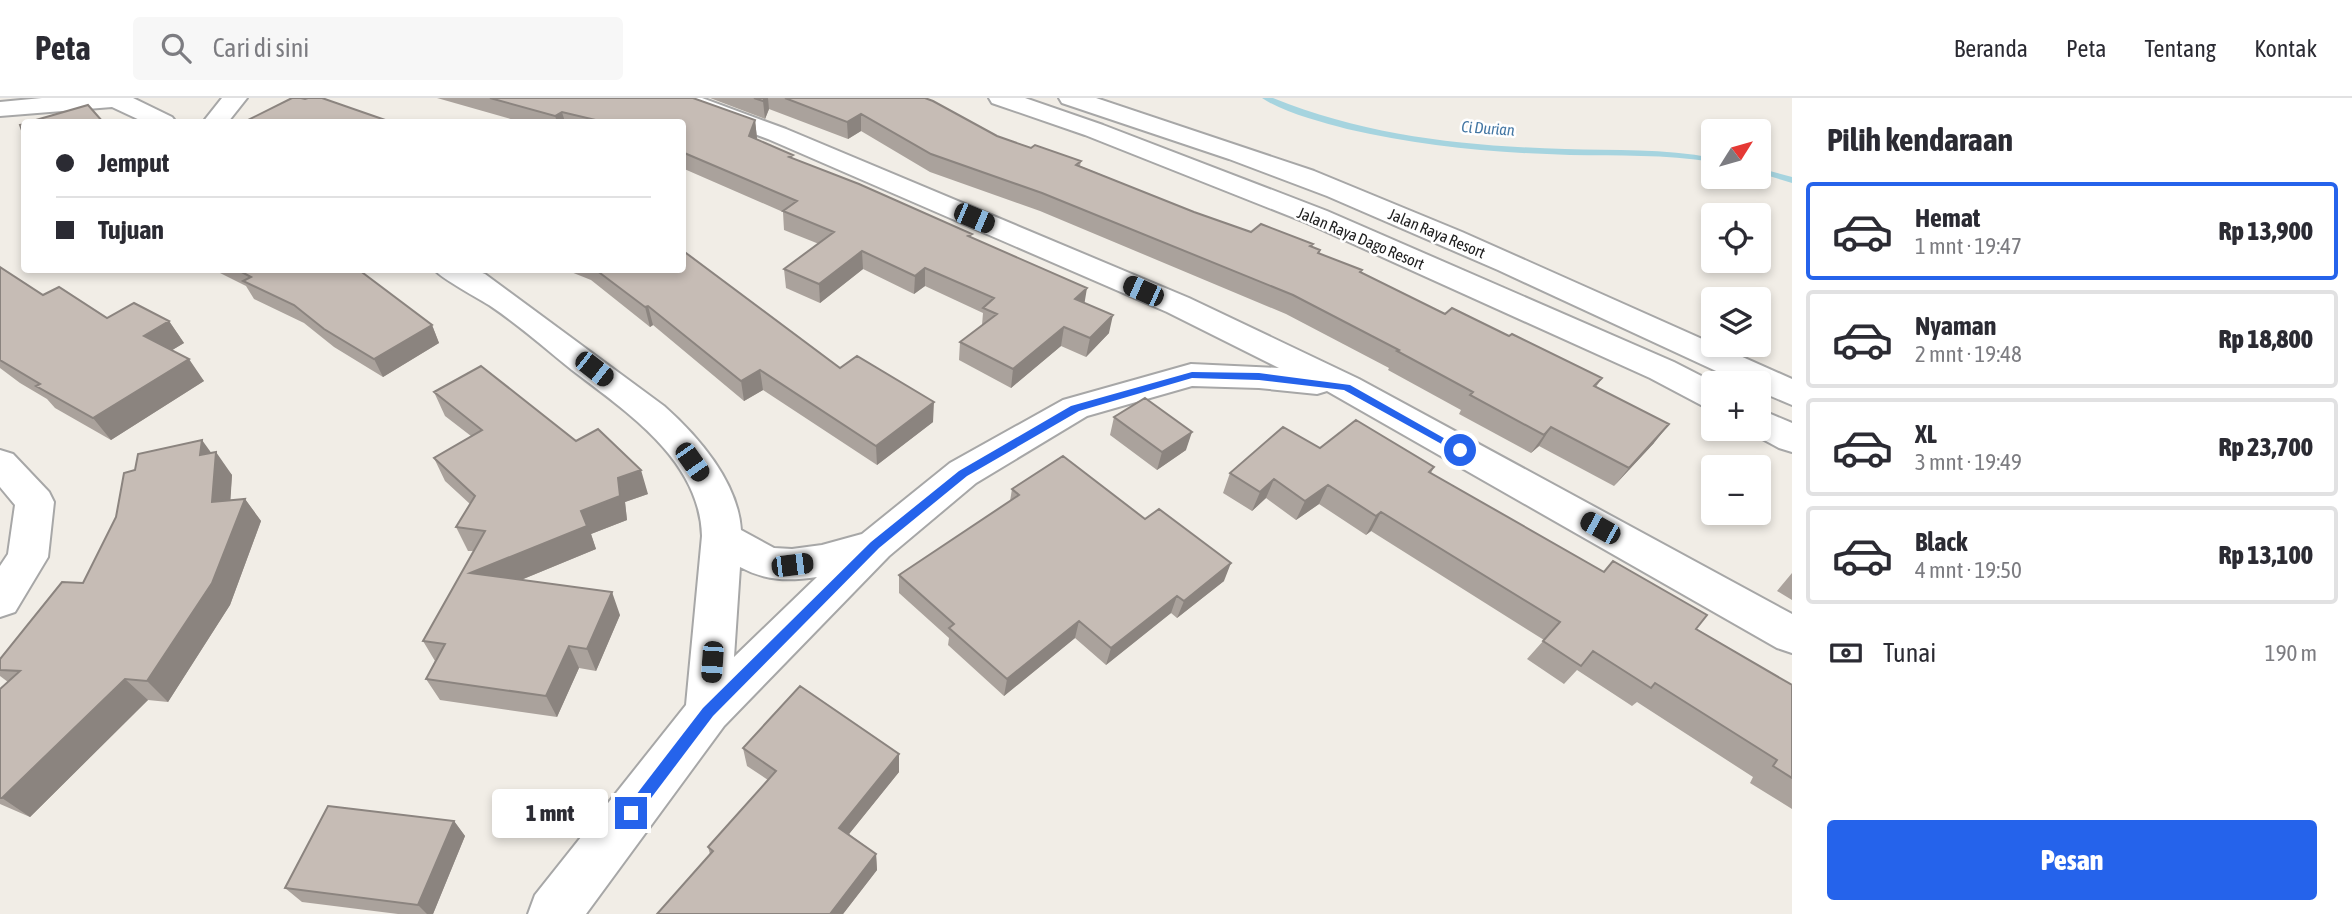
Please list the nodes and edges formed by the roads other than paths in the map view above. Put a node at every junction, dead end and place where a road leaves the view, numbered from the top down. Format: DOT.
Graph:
graph roads {
  1 [pos="118,98"];
  2 [pos="235,98"];
  3 [pos="679,98"];
  4 [pos="1001,98"];
  5 [pos="1072,98"];
  6 [pos="0,109"];
  7 [pos="157,119"];
  8 [pos="218,119"];
  9 [pos="457,273"];
  10 [pos="1178,305"];
  11 [pos="1190,355"];
  12 [pos="1347,387"];
  13 [pos="1701,391"];
  14 [pos="1792,393"];
  15 [pos="1771,428"];
  16 [pos="1792,439"];
  17 [pos="0,463"];
  18 [pos="722,536"];
  19 [pos="875,545"];
  20 [pos="0,600"];
  21 [pos="1792,635"];
  22 [pos="708,712"];
  23 [pos="554,914"];
  1 -- 6 [label="street"];
  1 -- 7 [label="street"];
  2 -- 8 [label="street"];
  3 -- 10 [label="street"];
  4 -- 13 [label="street, Jalan Raya Dago Resort"];
  5 -- 14 [label="street, Jalan Raya Resort"];
  9 -- 18 [label="street"];
  10 -- 11 [label="street"];
  10 -- 12 [label="street"];
  11 -- 12 [label="street"];
  11 -- 19 [label="street"];
  12 -- 21 [label="street"];
  15 -- 16 [label="street"];
  17 -- 20 [label="street"];
  18 -- 19 [label="street"];
  18 -- 22 [label="street"];
  19 -- 22 [label="street"];
  22 -- 23 [label="street"];
}
